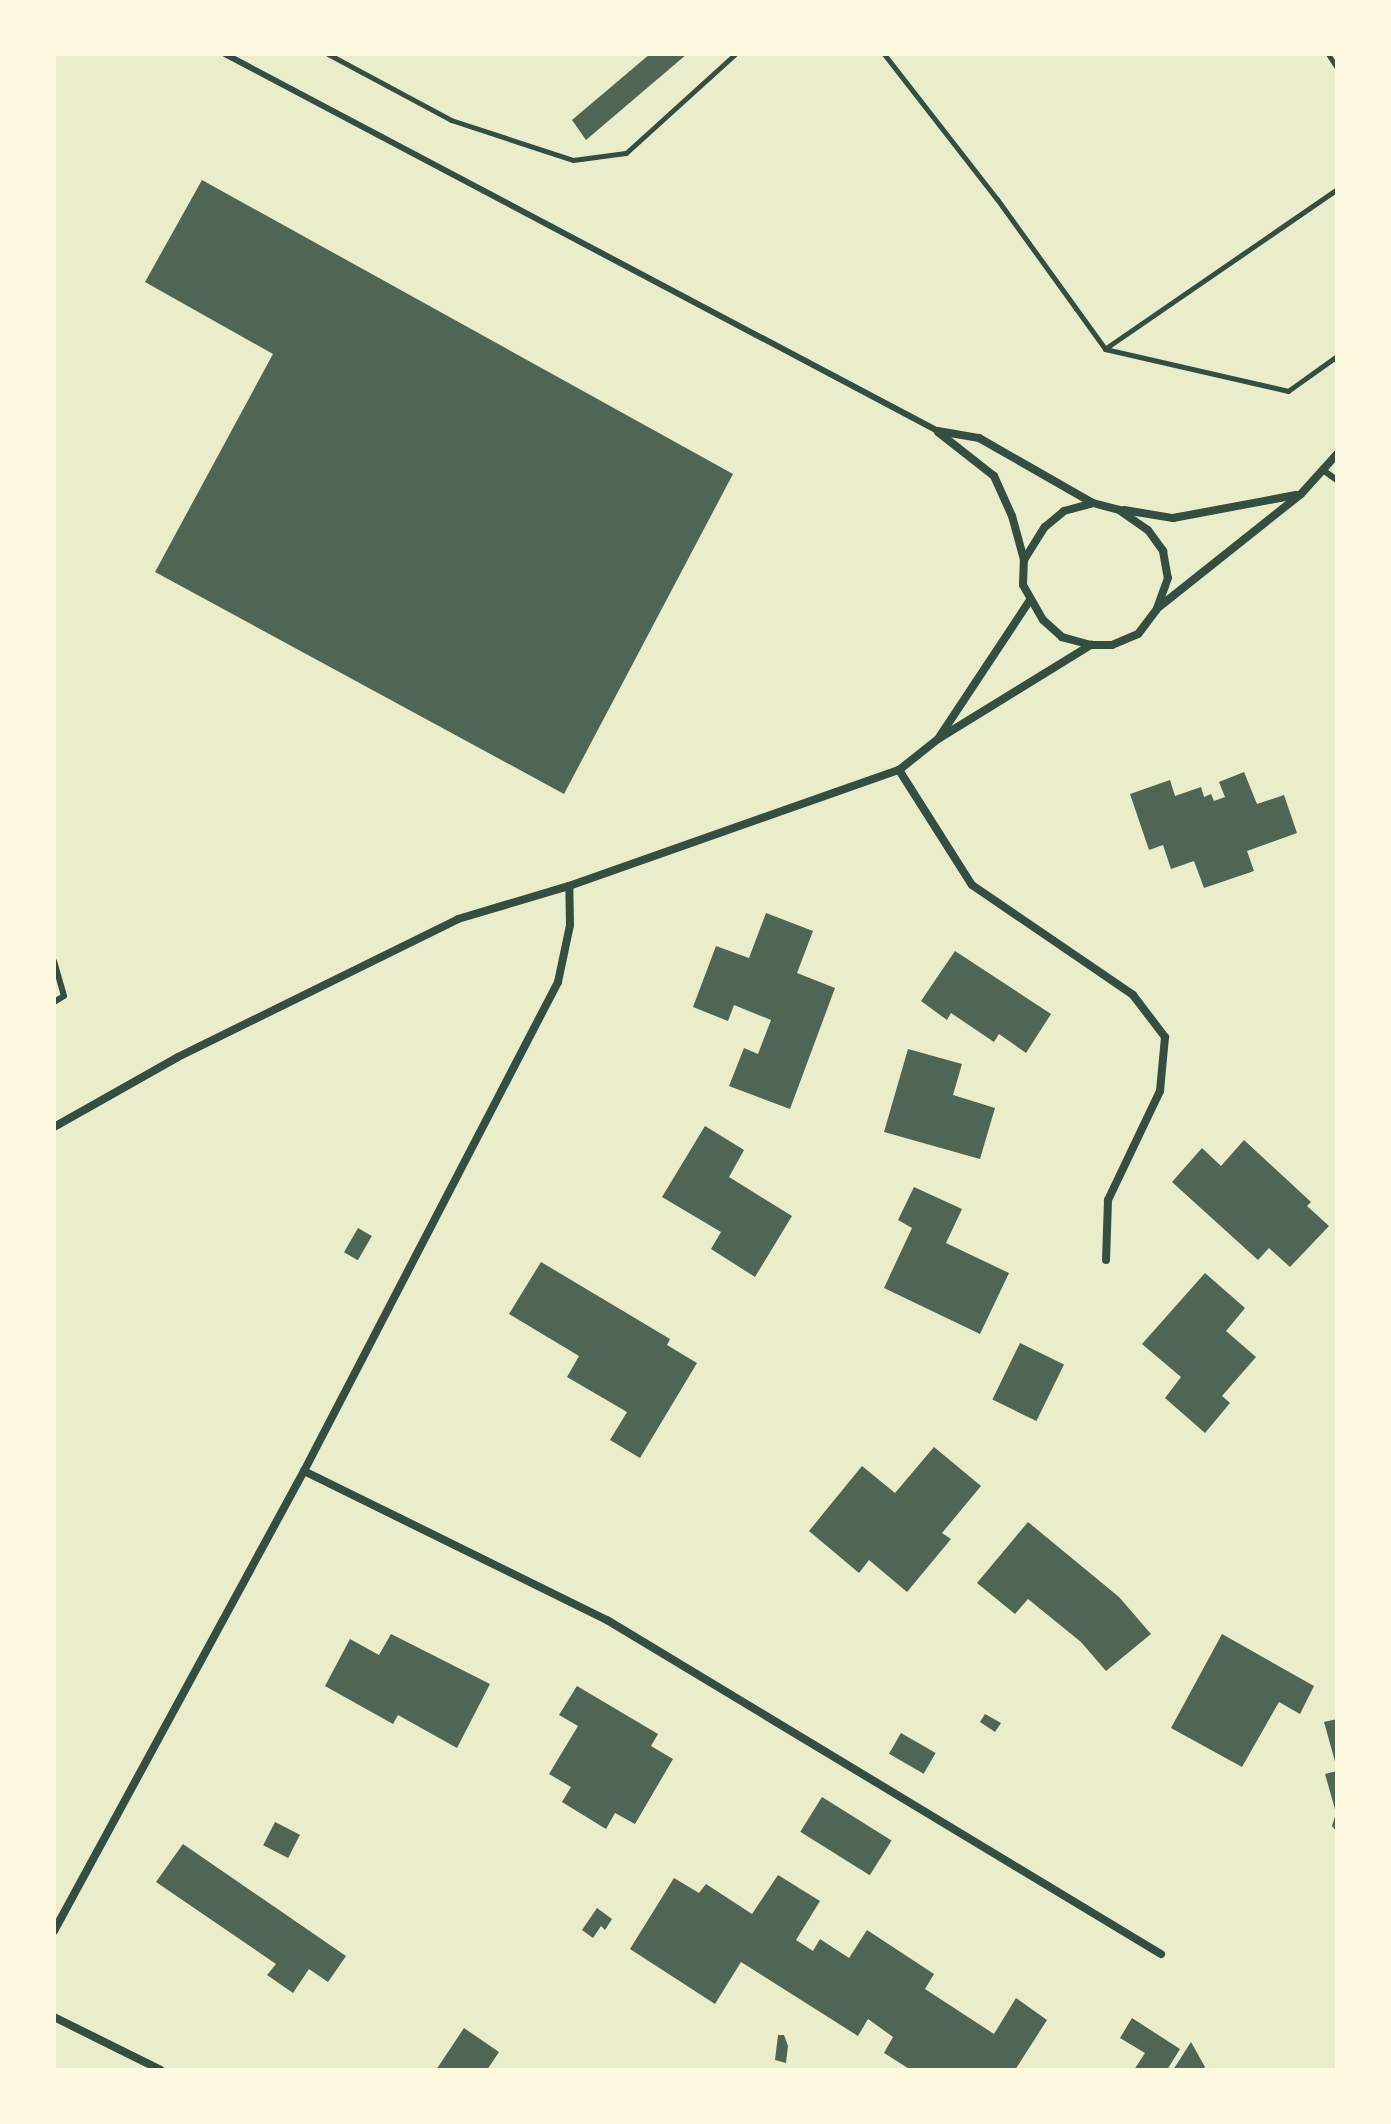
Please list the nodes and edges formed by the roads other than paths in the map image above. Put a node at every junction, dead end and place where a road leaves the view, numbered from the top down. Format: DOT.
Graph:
graph roads {
  1 [pos="225,54"];
  2 [pos="938,431"];
  3 [pos="1337,454"];
  4 [pos="1323,470"];
  5 [pos="1337,480"];
  6 [pos="1301,494"];
  7 [pos="1093,503"];
  8 [pos="1119,510"];
  9 [pos="1024,560"];
  10 [pos="1030,600"];
  11 [pos="1157,609"];
  12 [pos="1091,645"];
  13 [pos="938,739"];
  14 [pos="899,770"];
  15 [pos="569,886"];
  16 [pos="54,961"];
  17 [pos="54,1002"];
  18 [pos="54,1127"];
  19 [pos="1106,1260"];
  20 [pos="304,1471"];
  21 [pos="54,1931"];
  22 [pos="1161,1954"];
  23 [pos="54,2017"];
  24 [pos="161,2070"];
  1 -- 2 [label="lane"];
  2 -- 7 [label="street"];
  2 -- 9 [label="street"];
  3 -- 4 [label="street"];
  4 -- 5 [label="lane"];
  4 -- 6 [label="street"];
  6 -- 8 [label="street"];
  6 -- 11 [label="street"];
  7 -- 8 [label="street"];
  7 -- 9 [label="street"];
  8 -- 11 [label="street"];
  9 -- 10 [label="street"];
  10 -- 12 [label="street"];
  10 -- 13 [label="street"];
  11 -- 12 [label="street"];
  12 -- 13 [label="street"];
  13 -- 14 [label="street"];
  14 -- 15 [label="street"];
  14 -- 19 [label="street"];
  15 -- 18 [label="street"];
  15 -- 20 [label="street"];
  16 -- 17 [label="lane"];
  20 -- 21 [label="street"];
  20 -- 22 [label="street"];
  23 -- 24 [label="street"];
}
